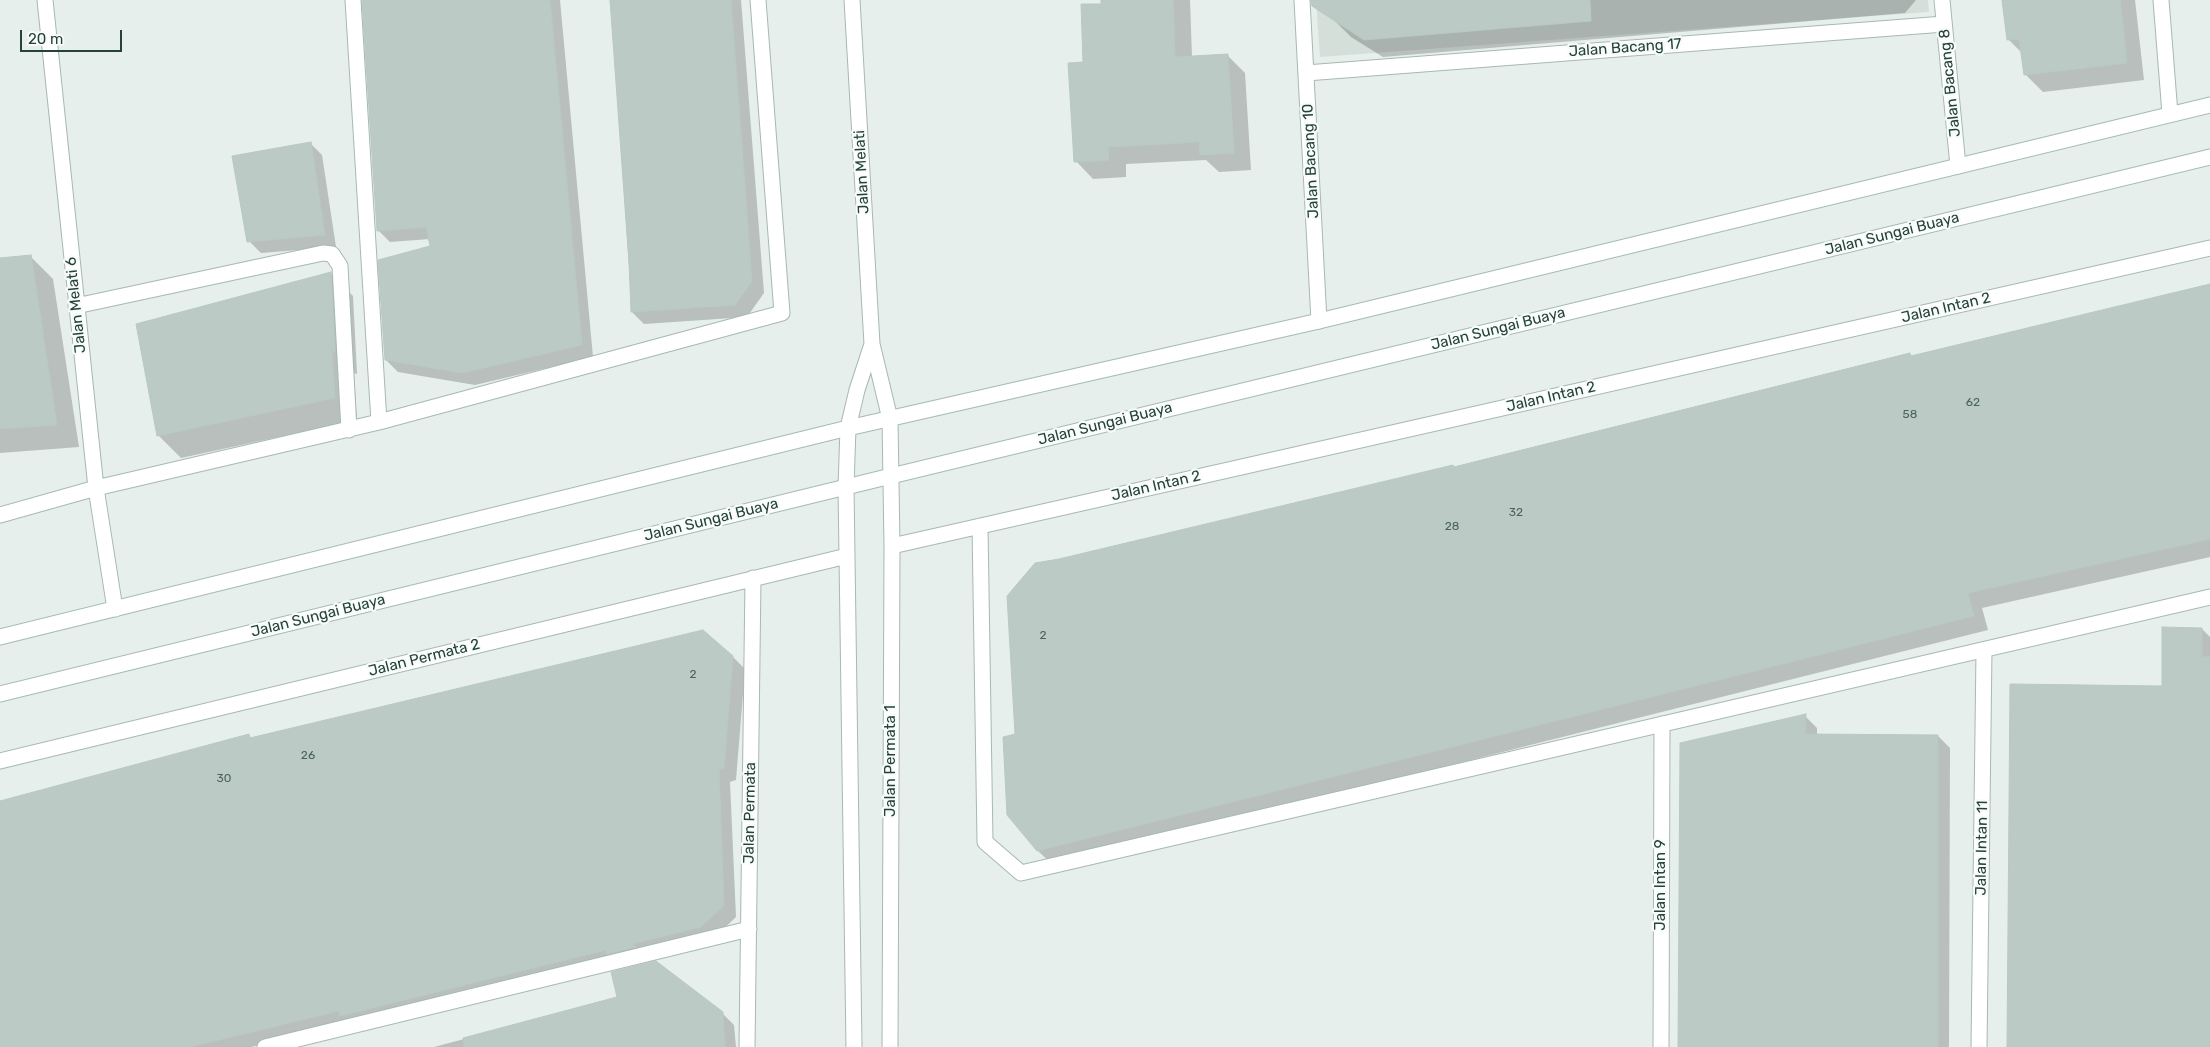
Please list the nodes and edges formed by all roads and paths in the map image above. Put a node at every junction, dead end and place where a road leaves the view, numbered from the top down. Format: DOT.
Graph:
graph roads {
  1 [pos="45,0"];
  2 [pos="353,0"];
  3 [pos="758,0"];
  4 [pos="852,0"];
  5 [pos="1302,0"];
  6 [pos="1942,0"];
  7 [pos="2161,0"];
  8 [pos="1944,24"];
  9 [pos="1306,73"];
  10 [pos="2210,105"];
  11 [pos="2170,114"];
  12 [pos="2210,157"];
  13 [pos="1958,166"];
  14 [pos="2210,248"];
  15 [pos="76,306"];
  16 [pos="1320,321"];
  17 [pos="872,344"];
  18 [pos="890,419"];
  19 [pos="379,422"];
  20 [pos="848,428"];
  21 [pos="349,430"];
  22 [pos="891,476"];
  23 [pos="846,487"];
  24 [pos="96,488"];
  25 [pos="0,515"];
  26 [pos="980,526"];
  27 [pos="892,546"];
  28 [pos="848,556"];
  29 [pos="753,578"];
  30 [pos="2210,597"];
  31 [pos="116,609"];
  32 [pos="0,637"];
  33 [pos="1984,650"];
  34 [pos="0,694"];
  35 [pos="1662,724"];
  36 [pos="0,761"];
  37 [pos="749,929"];
  38 [pos="265,1047"];
  39 [pos="747,1047"];
  40 [pos="854,1047"];
  41 [pos="890,1047"];
  42 [pos="1660,1047"];
  43 [pos="1979,1047"];
  1 -- 15 [label="street, Jalan Melati 6"];
  2 -- 19 [label="street"];
  3 -- 19 [label="street"];
  4 -- 17 [label="street, Jalan Melati"];
  5 -- 9 [label="street, Jalan Bacang 10"];
  6 -- 8 [label="street, Jalan Bacang 8"];
  7 -- 11 [label="street"];
  8 -- 9 [label="street, Jalan Bacang 17"];
  8 -- 13 [label="street, Jalan Bacang 8"];
  9 -- 16 [label="street, Jalan Bacang 10"];
  10 -- 11 [label="street"];
  11 -- 13 [label="street"];
  12 -- 22 [label="street, Jalan Sungai Buaya"];
  13 -- 16 [label="street"];
  14 -- 26 [label="street, Jalan Intan 2"];
  15 -- 21 [label="street"];
  15 -- 24 [label="street, Jalan Melati 6"];
  16 -- 18 [label="street"];
  17 -- 18 [label="street, Jalan Melati"];
  17 -- 20 [label="street, Jalan Melati"];
  18 -- 20 [label="street"];
  18 -- 22 [label="street, Jalan Melati"];
  19 -- 21 [label="street"];
  20 -- 23 [label="street, Jalan Melati"];
  20 -- 31 [label="street"];
  21 -- 24 [label="street"];
  22 -- 23 [label="street, Jalan Sungai Buaya"];
  22 -- 27 [label="street, Jalan Permata 1"];
  23 -- 28 [label="street"];
  23 -- 34 [label="street, Jalan Sungai Buaya"];
  24 -- 25 [label="street"];
  24 -- 31 [label="street, Jalan Melati 6"];
  26 -- 27 [label="street, Jalan Intan 2"];
  26 -- 35 [label="street"];
  27 -- 41 [label="street, Jalan Permata 1"];
  28 -- 29 [label="street, Jalan Permata 2"];
  28 -- 40 [label="street"];
  29 -- 36 [label="street, Jalan Permata 2"];
  29 -- 37 [label="street, Jalan Permata"];
  30 -- 33 [label="street"];
  31 -- 32 [label="street"];
  33 -- 35 [label="street"];
  33 -- 43 [label="street, Jalan Intan 11"];
  35 -- 42 [label="street, Jalan Intan 9"];
  37 -- 38 [label="street"];
  37 -- 39 [label="street, Jalan Permata"];
}
